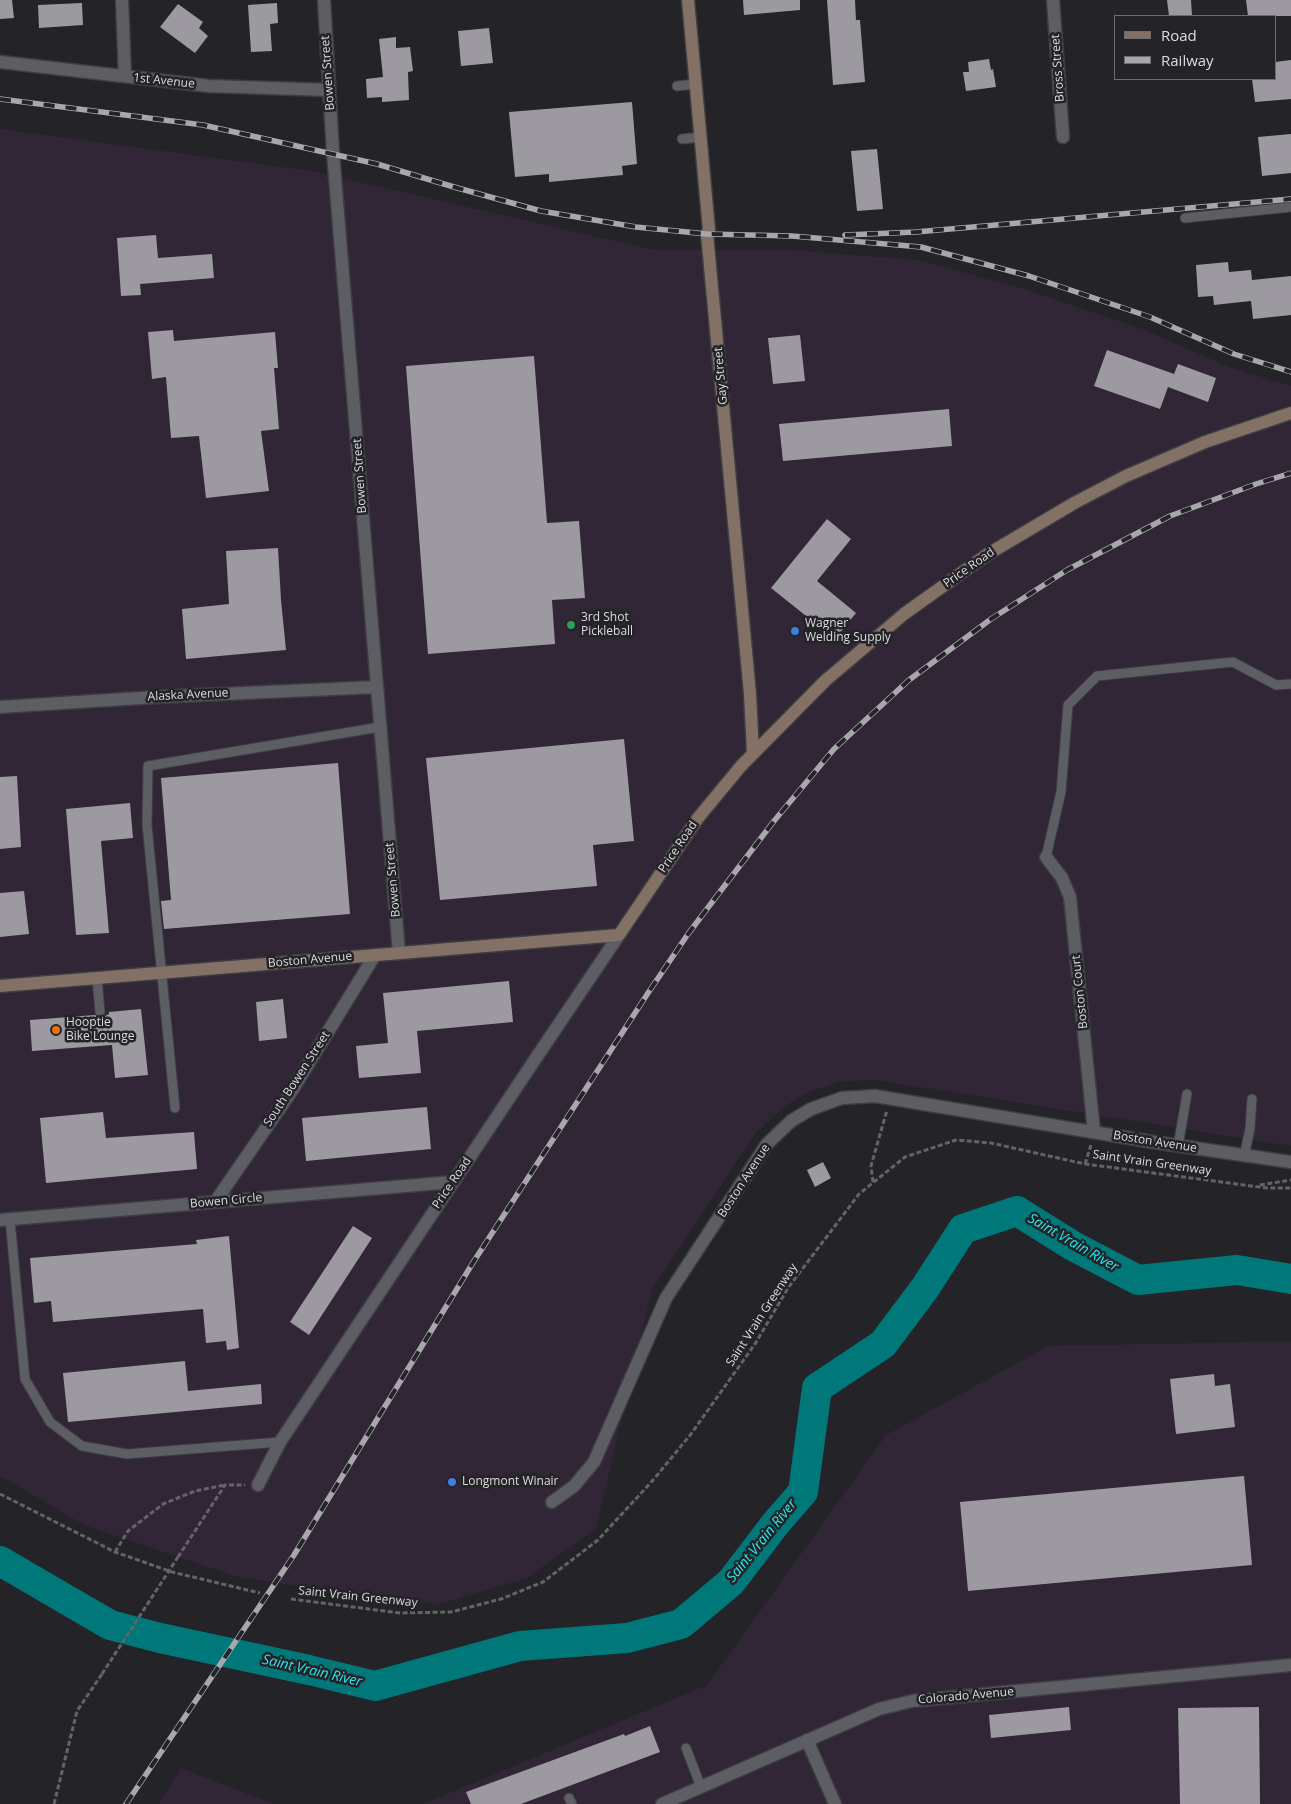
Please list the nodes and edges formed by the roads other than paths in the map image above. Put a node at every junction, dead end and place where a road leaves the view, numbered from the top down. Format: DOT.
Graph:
graph roads {
  1 [pos="122,0"];
  2 [pos="324,0"];
  3 [pos="688,0"];
  4 [pos="1053,0"];
  5 [pos="0,62"];
  6 [pos="125,76"];
  7 [pos="696,84"];
  8 [pos="677,86"];
  9 [pos="330,90"];
  10 [pos="1063,137"];
  11 [pos="682,138"];
  12 [pos="701,138"];
  13 [pos="1291,207"];
  14 [pos="1185,218"];
  15 [pos="1291,413"];
  16 [pos="1291,684"];
  17 [pos="377,687"];
  18 [pos="0,706"];
  19 [pos="380,727"];
  20 [pos="753,753"];
  21 [pos="1046,857"];
  22 [pos="619,935"];
  23 [pos="399,953"];
  24 [pos="375,954"];
  25 [pos="162,972"];
  26 [pos="98,978"];
  27 [pos="0,986"];
  28 [pos="100,1012"];
  29 [pos="1187,1094"];
  30 [pos="1252,1099"];
  31 [pos="176,1108"];
  32 [pos="1094,1132"];
  33 [pos="1178,1146"];
  34 [pos="1244,1156"];
  35 [pos="1291,1162"];
  36 [pos="453,1182"];
  37 [pos="215,1202"];
  38 [pos="5,1220"];
  39 [pos="280,1442"];
  40 [pos="258,1485"];
  41 [pos="552,1502"];
  42 [pos="1291,1666"];
  43 [pos="807,1740"];
  44 [pos="686,1748"];
  45 [pos="701,1787"];
  46 [pos="662,1804"];
  47 [pos="835,1804"];
  1 -- 6 [label="street"];
  2 -- 9 [label="street, Bowen Street"];
  3 -- 7 [label="street, Gay Street"];
  4 -- 10 [label="street, Bross Street"];
  5 -- 6 [label="street, 1st Avenue"];
  6 -- 9 [label="street, 1st Avenue"];
  7 -- 8 [label="lane"];
  7 -- 12 [label="street, Gay Street"];
  9 -- 17 [label="street, Bowen Street"];
  11 -- 12 [label="lane"];
  12 -- 20 [label="street, Gay Street"];
  13 -- 14 [label="lane"];
  15 -- 20 [label="street, Price Road"];
  16 -- 21 [label="lane"];
  17 -- 18 [label="street, Alaska Avenue"];
  17 -- 19 [label="street, Bowen Street"];
  19 -- 23 [label="street, Bowen Street"];
  19 -- 25 [label="lane"];
  20 -- 22 [label="street, Price Road"];
  21 -- 32 [label="street, Boston Court"];
  22 -- 23 [label="street, Boston Avenue"];
  22 -- 36 [label="street, Price Road"];
  23 -- 24 [label="street, Boston Avenue"];
  24 -- 25 [label="street, Boston Avenue"];
  24 -- 37 [label="street, South Bowen Street"];
  25 -- 26 [label="street, Boston Avenue"];
  25 -- 31 [label="lane"];
  26 -- 27 [label="street, Boston Avenue"];
  26 -- 28 [label="lane"];
  29 -- 33 [label="lane"];
  30 -- 34 [label="lane"];
  32 -- 33 [label="street, Boston Avenue"];
  32 -- 41 [label="street, Boston Avenue"];
  33 -- 34 [label="street, Boston Avenue"];
  34 -- 35 [label="street, Boston Avenue"];
  36 -- 37 [label="street, Bowen Circle"];
  36 -- 39 [label="street, Price Road"];
  37 -- 38 [label="street, Bowen Circle"];
  38 -- 39 [label="lane"];
  39 -- 40 [label="street, Price Road"];
  42 -- 43 [label="street, Colorado Avenue"];
  43 -- 45 [label="street, Colorado Avenue"];
  43 -- 47 [label="street"];
  44 -- 45 [label="lane"];
  45 -- 46 [label="street, Colorado Avenue"];
}
